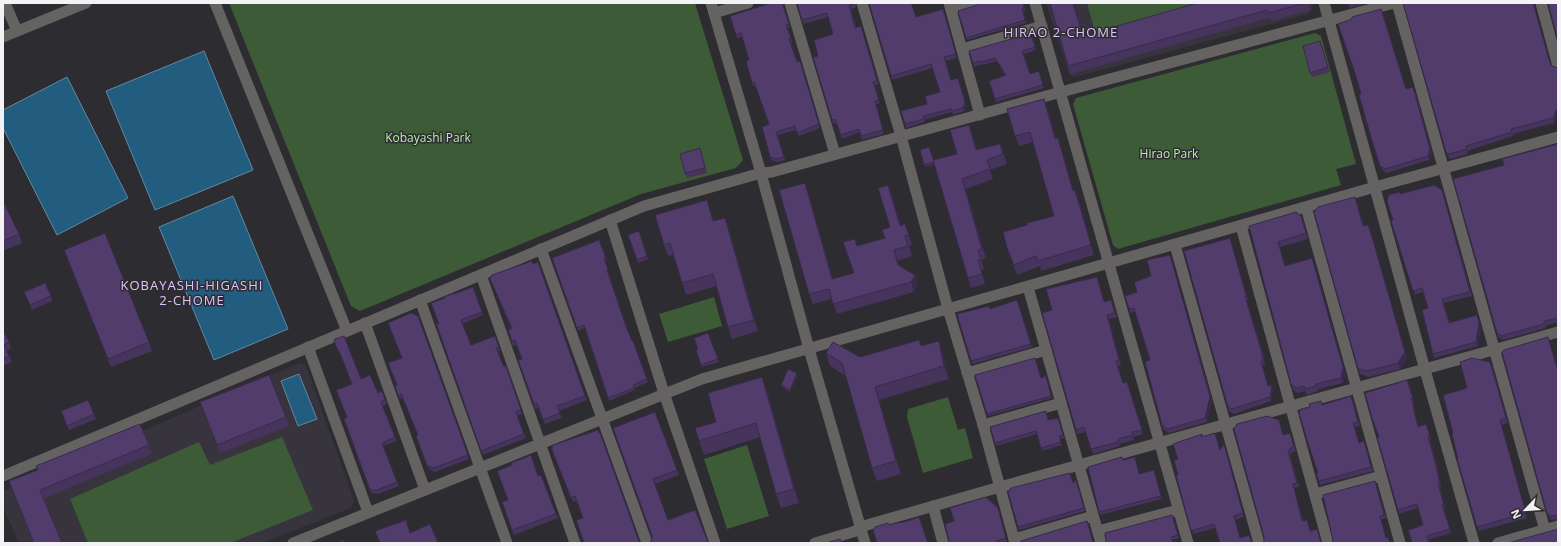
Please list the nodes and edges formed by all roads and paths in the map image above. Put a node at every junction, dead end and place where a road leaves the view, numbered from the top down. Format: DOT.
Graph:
graph roads {
  1 [pos="5,3"];
  2 [pos="86,3"];
  3 [pos="215,3"];
  4 [pos="748,3"];
  5 [pos="790,3"];
  6 [pos="862,3"];
  7 [pos="973,3"];
  8 [pos="1035,3"];
  9 [pos="1324,3"];
  10 [pos="1396,3"];
  11 [pos="1541,3"];
  12 [pos="950,6"];
  13 [pos="712,8"];
  14 [pos="1330,21"];
  15 [pos="1042,26"];
  16 [pos="17,31"];
  17 [pos="3,37"];
  18 [pos="962,49"];
  19 [pos="1558,66"];
  20 [pos="1061,92"];
  21 [pos="980,114"];
  22 [pos="901,136"];
  23 [pos="1558,138"];
  24 [pos="835,154"];
  25 [pos="1444,168"];
  26 [pos="761,173"];
  27 [pos="1375,187"];
  28 [pos="1306,207"];
  29 [pos="610,220"];
  30 [pos="1241,226"];
  31 [pos="1175,245"];
  32 [pos="541,249"];
  33 [pos="1109,263"];
  34 [pos="481,275"];
  35 [pos="1028,287"];
  36 [pos="420,300"];
  37 [pos="948,309"];
  38 [pos="365,323"];
  39 [pos="347,331"];
  40 [pos="1558,332"];
  41 [pos="308,348"];
  42 [pos="809,349"];
  43 [pos="1046,350"];
  44 [pos="1494,350"];
  45 [pos="1425,370"];
  46 [pos="967,373"];
  47 [pos="1356,388"];
  48 [pos="664,393"];
  49 [pos="1061,403"];
  50 [pos="1291,406"];
  51 [pos="602,418"];
  52 [pos="1225,424"];
  53 [pos="983,425"];
  54 [pos="1160,442"];
  55 [pos="540,443"];
  56 [pos="1079,464"];
  57 [pos="480,467"];
  58 [pos="3,476"];
  59 [pos="1381,476"];
  60 [pos="1000,486"];
  61 [pos="424,490"];
  62 [pos="1315,494"];
  63 [pos="933,506"];
  64 [pos="1178,510"];
  65 [pos="368,512"];
  66 [pos="1093,516"];
  67 [pos="1558,526"];
  68 [pos="860,527"];
  69 [pos="1098,530"];
  70 [pos="1545,530"];
  71 [pos="1014,541"];
  72 [pos="293,543"];
  73 [pos="507,543"];
  74 [pos="575,543"];
  75 [pos="647,543"];
  76 [pos="715,543"];
  77 [pos="815,543"];
  78 [pos="865,543"];
  79 [pos="943,543"];
  80 [pos="1101,543"];
  81 [pos="1188,543"];
  82 [pos="1259,543"];
  83 [pos="1328,543"];
  84 [pos="1400,543"];
  85 [pos="1474,543"];
  86 [pos="1498,543"];
  1 -- 16 [label="street"];
  2 -- 16 [label="street"];
  3 -- 39 [label="street"];
  4 -- 13 [label="street"];
  5 -- 24 [label="street"];
  6 -- 22 [label="street"];
  7 -- 12 [label="street"];
  8 -- 15 [label="street"];
  9 -- 14 [label="street"];
  10 -- 14 [label="street"];
  10 -- 25 [label="street"];
  11 -- 19 [label="street"];
  12 -- 18 [label="street"];
  13 -- 26 [label="street"];
  14 -- 20 [label="street"];
  14 -- 27 [label="street"];
  15 -- 18 [label="street"];
  15 -- 20 [label="street"];
  16 -- 17 [label="street"];
  18 -- 21 [label="street"];
  20 -- 21 [label="street"];
  20 -- 33 [label="street"];
  21 -- 22 [label="street"];
  22 -- 24 [label="street"];
  22 -- 37 [label="street"];
  23 -- 25 [label="street"];
  24 -- 26 [label="street"];
  25 -- 27 [label="street"];
  25 -- 44 [label="street"];
  26 -- 29 [label="street"];
  26 -- 42 [label="street"];
  27 -- 28 [label="street"];
  27 -- 45 [label="street"];
  28 -- 30 [label="street"];
  28 -- 47 [label="street"];
  29 -- 32 [label="street"];
  29 -- 48 [label="street"];
  30 -- 31 [label="street"];
  30 -- 50 [label="street"];
  31 -- 33 [label="street"];
  31 -- 52 [label="street"];
  32 -- 34 [label="street"];
  32 -- 51 [label="street"];
  33 -- 35 [label="street"];
  33 -- 54 [label="street"];
  34 -- 36 [label="street"];
  34 -- 55 [label="street"];
  35 -- 37 [label="street"];
  35 -- 43 [label="street"];
  36 -- 38 [label="street"];
  36 -- 57 [label="street"];
  37 -- 42 [label="street"];
  37 -- 46 [label="street"];
  38 -- 39 [label="street"];
  38 -- 61 [label="street"];
  39 -- 41 [label="street"];
  40 -- 44 [label="street"];
  41 -- 58 [label="street"];
  41 -- 65 [label="street"];
  42 -- 48 [label="street"];
  42 -- 68 [label="street"];
  43 -- 46 [label="street"];
  43 -- 49 [label="street"];
  44 -- 45 [label="street"];
  44 -- 70 [label="street"];
  45 -- 47 [label="street"];
  45 -- 85 [label="street"];
  46 -- 53 [label="street"];
  47 -- 50 [label="street"];
  47 -- 59 [label="street"];
  48 -- 51 [label="street"];
  48 -- 76 [label="street"];
  49 -- 53 [label="street"];
  49 -- 56 [label="street"];
  50 -- 52 [label="street"];
  50 -- 62 [label="street"];
  51 -- 55 [label="street"];
  51 -- 75 [label="street"];
  52 -- 54 [label="street"];
  52 -- 82 [label="street"];
  53 -- 60 [label="street"];
  54 -- 56 [label="street"];
  54 -- 64 [label="street"];
  55 -- 57 [label="street"];
  55 -- 74 [label="street"];
  56 -- 60 [label="street"];
  56 -- 66 [label="street"];
  57 -- 61 [label="street"];
  57 -- 73 [label="street"];
  59 -- 62 [label="street"];
  59 -- 84 [label="street"];
  60 -- 63 [label="street"];
  60 -- 71 [label="street"];
  61 -- 65 [label="street"];
  62 -- 83 [label="street"];
  63 -- 68 [label="street"];
  63 -- 79 [label="street"];
  64 -- 69 [label="street"];
  64 -- 81 [label="street"];
  65 -- 72 [label="street"];
  66 -- 69 [label="street"];
  66 -- 71 [label="street"];
  67 -- 70 [label="street"];
  68 -- 77 [label="street"];
  68 -- 78 [label="street"];
  69 -- 80 [label="street"];
  70 -- 86 [label="street"];
}
